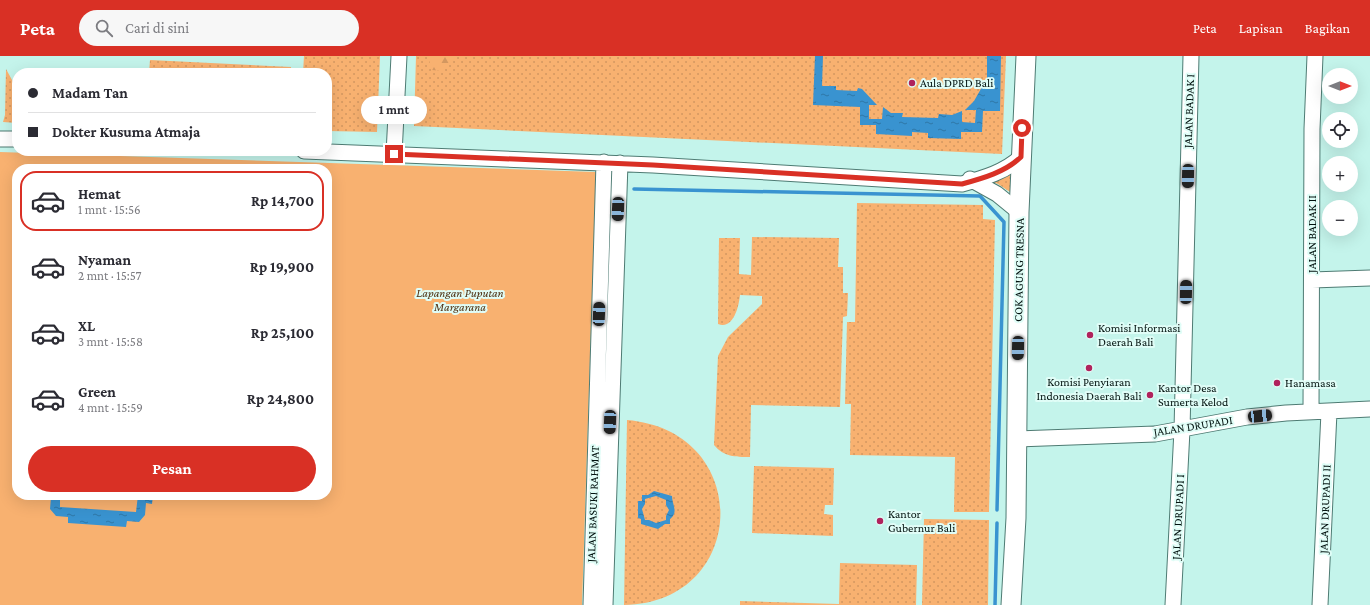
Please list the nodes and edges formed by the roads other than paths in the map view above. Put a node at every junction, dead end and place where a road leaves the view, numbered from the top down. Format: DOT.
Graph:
graph roads {
  1 [pos="399,56"];
  2 [pos="1026,56"];
  3 [pos="1191,56"];
  4 [pos="1315,56"];
  5 [pos="0,139"];
  6 [pos="12,139"];
  7 [pos="332,152"];
  8 [pos="394,154"];
  9 [pos="1021,157"];
  10 [pos="604,162"];
  11 [pos="620,163"];
  12 [pos="974,181"];
  13 [pos="1019,212"];
  14 [pos="1370,278"];
  15 [pos="1312,280"];
  16 [pos="1370,409"];
  17 [pos="1311,412"];
  18 [pos="1329,412"];
  19 [pos="1182,430"];
  20 [pos="1016,439"];
  21 [pos="590,605"];
  22 [pos="605,605"];
  23 [pos="1011,605"];
  24 [pos="1173,605"];
  25 [pos="1320,605"];
  1 -- 8 [label="street"];
  2 -- 9 [label="main road, COK AGUNG TRESNA"];
  3 -- 19 [label="street, JALAN BADAK I"];
  4 -- 15 [label="street, JALAN BADAK II"];
  5 -- 6 [label="street"];
  7 -- 8 [label="street"];
  8 -- 10 [label="street"];
  9 -- 12 [label="street"];
  9 -- 13 [label="main road, COK AGUNG TRESNA"];
  10 -- 11 [label="street"];
  10 -- 21 [label="street, JALAN BASUKI RAHMAT"];
  11 -- 12 [label="street"];
  11 -- 22 [label="street, JALAN BASUKI RAHMAT"];
  12 -- 13 [label="street"];
  13 -- 20 [label="main road, COK AGUNG TRESNA"];
  14 -- 15 [label="street"];
  15 -- 17 [label="street, JALAN BADAK II"];
  16 -- 18 [label="street, JALAN DRUPADI"];
  17 -- 18 [label="street, JALAN DRUPADI"];
  17 -- 19 [label="street, JALAN DRUPADI"];
  18 -- 25 [label="street, JALAN DRUPADI II"];
  19 -- 20 [label="street, JALAN DRUPADI"];
  19 -- 24 [label="street, JALAN DRUPADI I"];
  20 -- 23 [label="main road, COK AGUNG TRESNA"];
}
